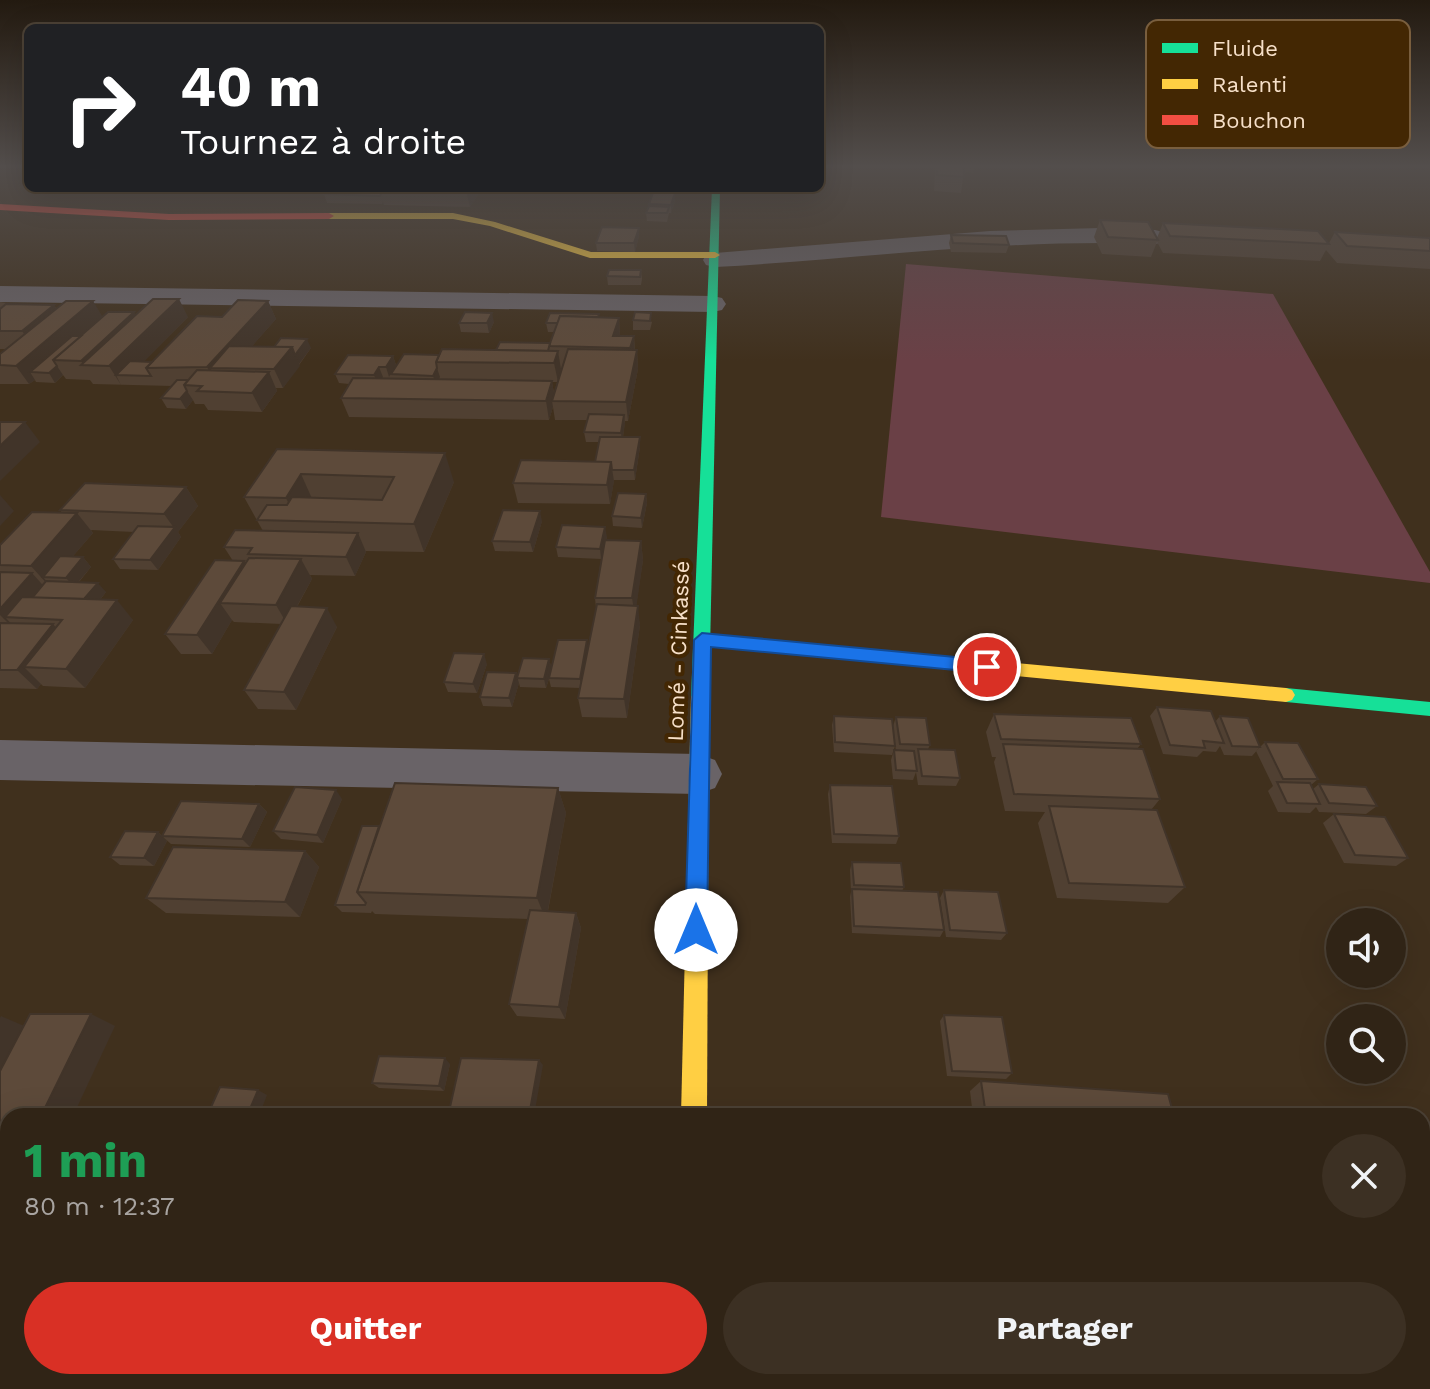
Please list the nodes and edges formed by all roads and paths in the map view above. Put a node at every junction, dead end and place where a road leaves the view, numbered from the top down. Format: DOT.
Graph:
graph roads {
  1 [pos="517,232"];
  2 [pos="715,232"];
  3 [pos="1183,238"];
  4 [pos="715,257"];
  5 [pos="0,294"];
  6 [pos="713,304"];
  7 [pos="702,640"];
  8 [pos="1430,709"];
  9 [pos="0,760"];
  10 [pos="698,774"];
  11 [pos="694,1108"];
  1 -- 4 [label="main road"];
  2 -- 4 [label="main road, Lomé - Cinkassé"];
  3 -- 4 [label="street"];
  4 -- 6 [label="main road, Lomé - Cinkassé"];
  5 -- 6 [label="street"];
  6 -- 7 [label="main road, Lomé - Cinkassé"];
  7 -- 8 [label="main road"];
  7 -- 10 [label="main road, Lomé - Cinkassé"];
  9 -- 10 [label="street"];
  10 -- 11 [label="main road, Lomé - Cinkassé"];
}
